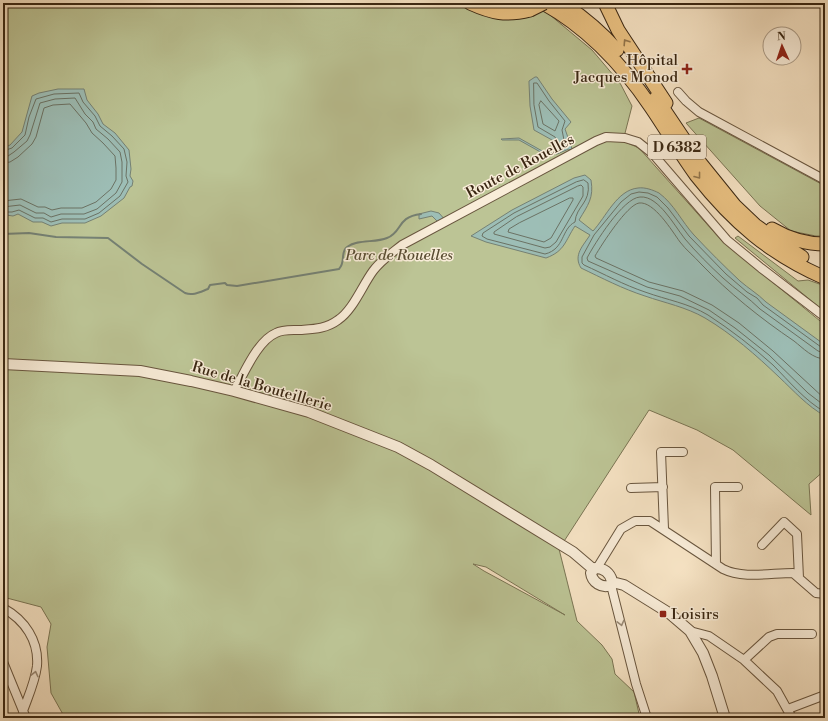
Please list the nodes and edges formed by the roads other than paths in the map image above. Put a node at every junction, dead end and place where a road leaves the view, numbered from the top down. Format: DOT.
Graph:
graph roads {
  1 [pos="470,3"];
  2 [pos="543,3"];
  3 [pos="562,3"];
  4 [pos="606,3"];
  5 [pos="678,92"];
  6 [pos="700,162"];
  7 [pos="825,180"];
  8 [pos="825,244"];
  9 [pos="825,268"];
  10 [pos="825,278"];
  11 [pos="825,317"];
  12 [pos="3,364"];
  13 [pos="234,391"];
  14 [pos="683,452"];
  15 [pos="663,487"];
  16 [pos="738,487"];
  17 [pos="631,488"];
  18 [pos="664,529"];
  19 [pos="762,545"];
  20 [pos="716,564"];
  21 [pos="595,568"];
  22 [pos="799,578"];
  23 [pos="612,584"];
  24 [pos="825,594"];
  25 [pos="3,608"];
  26 [pos="690,631"];
  27 [pos="812,634"];
  28 [pos="744,660"];
  29 [pos="3,662"];
  30 [pos="825,695"];
  31 [pos="788,709"];
  32 [pos="25,715"];
  33 [pos="647,718"];
  34 [pos="725,718"];
  35 [pos="792,718"];
  1 -- 2 [label="highway, bridge"];
  2 -- 10 [label="highway, D 6382, one-way"];
  3 -- 6 [label="highway, D 6382"];
  6 -- 4 [label="highway, one-way"];
  5 -- 7 [label="street"];
  6 -- 8 [label="highway"];
  6 -- 9 [label="highway, D 6382"];
  11 -- 13 [label="street, Route de Rouelles"];
  12 -- 13 [label="street, Rue de la Bouteillerie"];
  13 -- 21 [label="street, Rue de la Bouteillerie"];
  14 -- 15 [label="street"];
  15 -- 17 [label="street"];
  15 -- 18 [label="street"];
  16 -- 20 [label="street"];
  18 -- 20 [label="street"];
  18 -- 21 [label="street"];
  19 -- 22 [label="street"];
  20 -- 22 [label="street"];
  21 -- 23 [label="street"];
  21 -- 23 [label="street"];
  22 -- 24 [label="street"];
  23 -- 26 [label="street"];
  23 -- 33 [label="street, one-way"];
  32 -- 25 [label="street, one-way"];
  26 -- 28 [label="street"];
  26 -- 34 [label="street"];
  27 -- 28 [label="street"];
  28 -- 31 [label="street"];
  29 -- 32 [label="street"];
  30 -- 31 [label="street"];
  31 -- 35 [label="street"];
}
